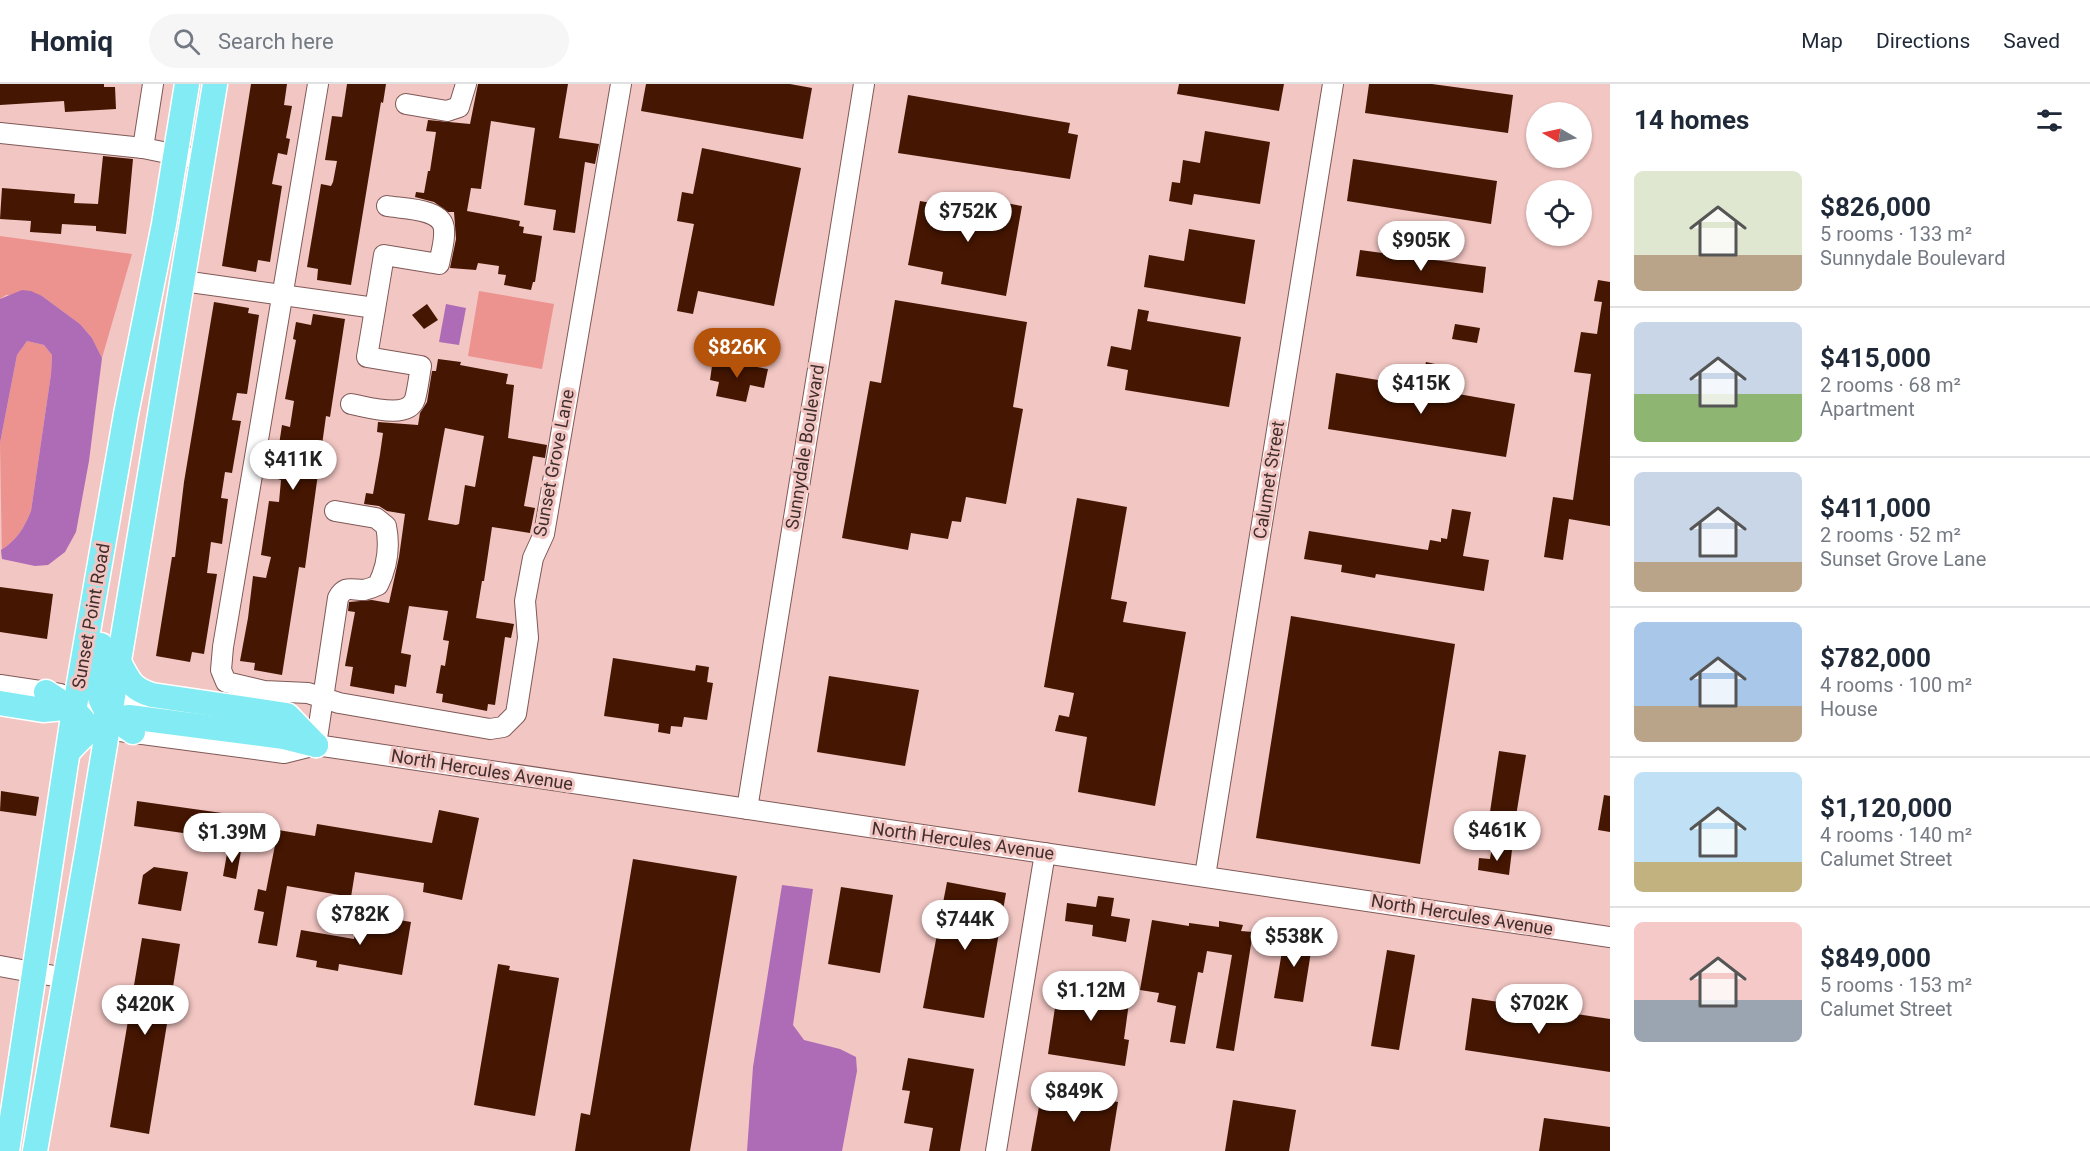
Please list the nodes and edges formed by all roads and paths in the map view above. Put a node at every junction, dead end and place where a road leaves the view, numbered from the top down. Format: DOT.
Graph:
graph roads {
  1 [pos="153,84"];
  2 [pos="187,84"];
  3 [pos="215,84"];
  4 [pos="318,84"];
  5 [pos="466,84"];
  6 [pos="621,84"];
  7 [pos="864,84"];
  8 [pos="1333,84"];
  9 [pos="406,104"];
  10 [pos="0,133"];
  11 [pos="143,148"];
  12 [pos="175,155"];
  13 [pos="202,160"];
  14 [pos="387,206"];
  15 [pos="183,281"];
  16 [pos="283,294"];
  17 [pos="375,308"];
  18 [pos="351,404"];
  19 [pos="335,511"];
  20 [pos="0,685"];
  21 [pos="46,692"];
  22 [pos="324,699"];
  23 [pos="0,703"];
  24 [pos="98,709"];
  25 [pos="0,713"];
  26 [pos="316,746"];
  27 [pos="747,809"];
  28 [pos="1045,853"];
  29 [pos="1205,876"];
  30 [pos="1610,937"];
  31 [pos="0,966"];
  32 [pos="35,973"];
  33 [pos="65,978"];
  34 [pos="7,1151"];
  35 [pos="35,1151"];
  36 [pos="996,1151"];
  1 -- 11 [label="street"];
  2 -- 12 [label="main road, Sunset Point Road"];
  3 -- 13 [label="main road, Sunset Point Road"];
  4 -- 16 [label="street, Sunset Grove Lane"];
  5 -- 9 [label="street"];
  6 -- 22 [label="street, Sunset Grove Lane"];
  7 -- 27 [label="street, Sunnydale Boulevard"];
  8 -- 29 [label="street, Calumet Street"];
  10 -- 11 [label="street"];
  11 -- 12 [label="street"];
  12 -- 13 [label="street"];
  12 -- 24 [label="main road, Sunset Point Road"];
  13 -- 15 [label="main road, Sunset Point Road"];
  14 -- 17 [label="street"];
  15 -- 16 [label="street"];
  15 -- 24 [label="main road, Sunset Point Road"];
  16 -- 17 [label="street"];
  16 -- 22 [label="street, Sunset Grove Lane"];
  17 -- 18 [label="street"];
  19 -- 22 [label="street"];
  20 -- 21 [label="street"];
  21 -- 24 [label="main road"];
  22 -- 26 [label="street"];
  23 -- 24 [label="main road"];
  24 -- 25 [label="street"];
  24 -- 26 [label="main road"];
  24 -- 26 [label="main road"];
  24 -- 32 [label="main road, Sunset Point Road"];
  24 -- 33 [label="main road"];
  26 -- 27 [label="street, North Hercules Avenue"];
  27 -- 28 [label="street, North Hercules Avenue"];
  28 -- 29 [label="street, North Hercules Avenue"];
  28 -- 36 [label="street"];
  29 -- 30 [label="street, North Hercules Avenue"];
  31 -- 32 [label="street"];
  32 -- 33 [label="street"];
  32 -- 34 [label="main road, Sunset Point Road"];
  33 -- 35 [label="main road"];
}
